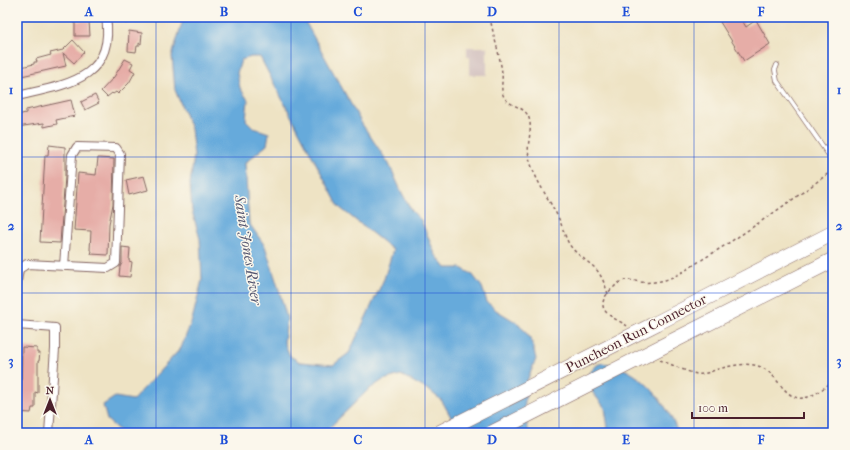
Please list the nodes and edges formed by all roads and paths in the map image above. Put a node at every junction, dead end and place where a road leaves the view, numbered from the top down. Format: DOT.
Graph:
graph roads {
  1 [pos="106,17"];
  2 [pos="490,17"];
  3 [pos="777,65"];
  4 [pos="17,96"];
  5 [pos="833,160"];
  6 [pos="833,233"];
  7 [pos="833,260"];
  8 [pos="64,266"];
  9 [pos="17,282"];
  10 [pos="608,294"];
  11 [pos="17,325"];
  12 [pos="49,433"];
  13 [pos="439,433"];
  14 [pos="492,433"];
  1 -- 4 [label="street"];
  2 -- 10 [label="path"];
  3 -- 5 [label="lane"];
  6 -- 13 [label="highway, Puncheon Run Connector, bridge"];
  7 -- 14 [label="highway, Puncheon Run Connector, bridge"];
  8 -- 8 [label="street"];
  8 -- 9 [label="street"];
  11 -- 12 [label="street"];
}
